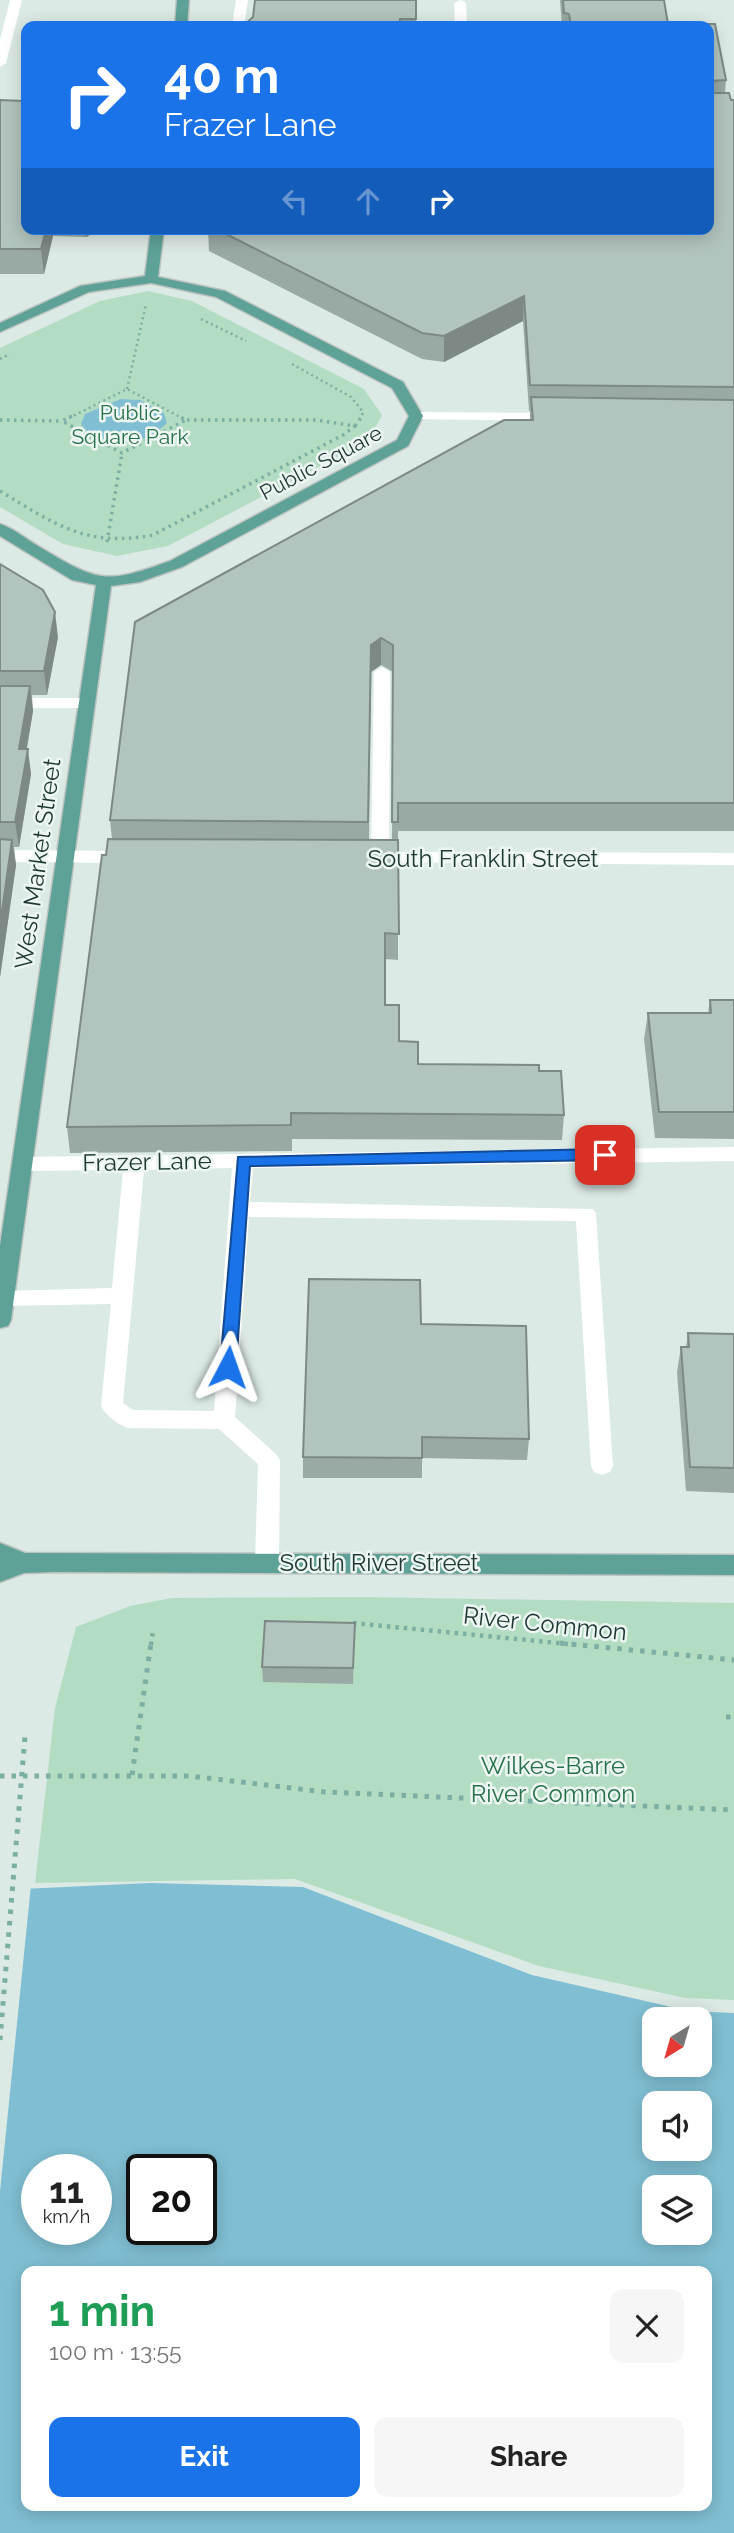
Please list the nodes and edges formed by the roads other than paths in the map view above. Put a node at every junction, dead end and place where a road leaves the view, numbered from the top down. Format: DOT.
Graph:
graph roads {
  1 [pos="16,0"];
  2 [pos="183,0"];
  3 [pos="243,0"];
  4 [pos="460,3"];
  5 [pos="181,21"];
  6 [pos="239,21"];
  7 [pos="461,21"];
  8 [pos="0,62"];
  9 [pos="157,235"];
  10 [pos="151,279"];
  11 [pos="0,328"];
  12 [pos="416,416"];
  13 [pos="567,418"];
  14 [pos="0,529"];
  15 [pos="104,582"];
  16 [pos="382,672"];
  17 [pos="0,703"];
  18 [pos="87,703"];
  19 [pos="0,856"];
  20 [pos="65,857"];
  21 [pos="148,858"];
  22 [pos="353,858"];
  23 [pos="380,858"];
  24 [pos="734,859"];
  25 [pos="734,1154"];
  26 [pos="243,1161"];
  27 [pos="134,1163"];
  28 [pos="22,1164"];
  29 [pos="240,1209"];
  30 [pos="122,1296"];
  31 [pos="1,1310"];
  32 [pos="224,1420"];
  33 [pos="602,1466"];
  34 [pos="0,1553"];
  35 [pos="267,1562"];
  36 [pos="23,1563"];
  37 [pos="734,1566"];
  38 [pos="0,1572"];
  1 -- 8 [label="street"];
  2 -- 5 [label="main road"];
  3 -- 6 [label="street"];
  4 -- 7 [label="street"];
  9 -- 10 [label="main road"];
  10 -- 11 [label="main road"];
  10 -- 12 [label="main road"];
  12 -- 13 [label="street"];
  12 -- 15 [label="main road, Public Square"];
  14 -- 15 [label="main road, Public Square"];
  15 -- 18 [label="main road, West Market Street"];
  16 -- 23 [label="street"];
  17 -- 18 [label="street"];
  18 -- 20 [label="main road, West Market Street"];
  19 -- 20 [label="street"];
  20 -- 21 [label="street"];
  20 -- 28 [label="main road, West Market Street"];
  22 -- 23 [label="street, South Franklin Street"];
  23 -- 24 [label="street, South Franklin Street"];
  25 -- 26 [label="street, Frazer Lane"];
  26 -- 27 [label="street, Frazer Lane"];
  26 -- 29 [label="street"];
  27 -- 28 [label="street, Frazer Lane"];
  27 -- 30 [label="street"];
  28 -- 31 [label="main road, West Market Street"];
  29 -- 32 [label="street"];
  29 -- 33 [label="street"];
  30 -- 31 [label="street"];
  30 -- 32 [label="street"];
  32 -- 35 [label="street"];
  34 -- 36 [label="main road"];
  35 -- 36 [label="main road, South River Street"];
  35 -- 37 [label="main road, South River Street"];
  36 -- 38 [label="main road"];
}
